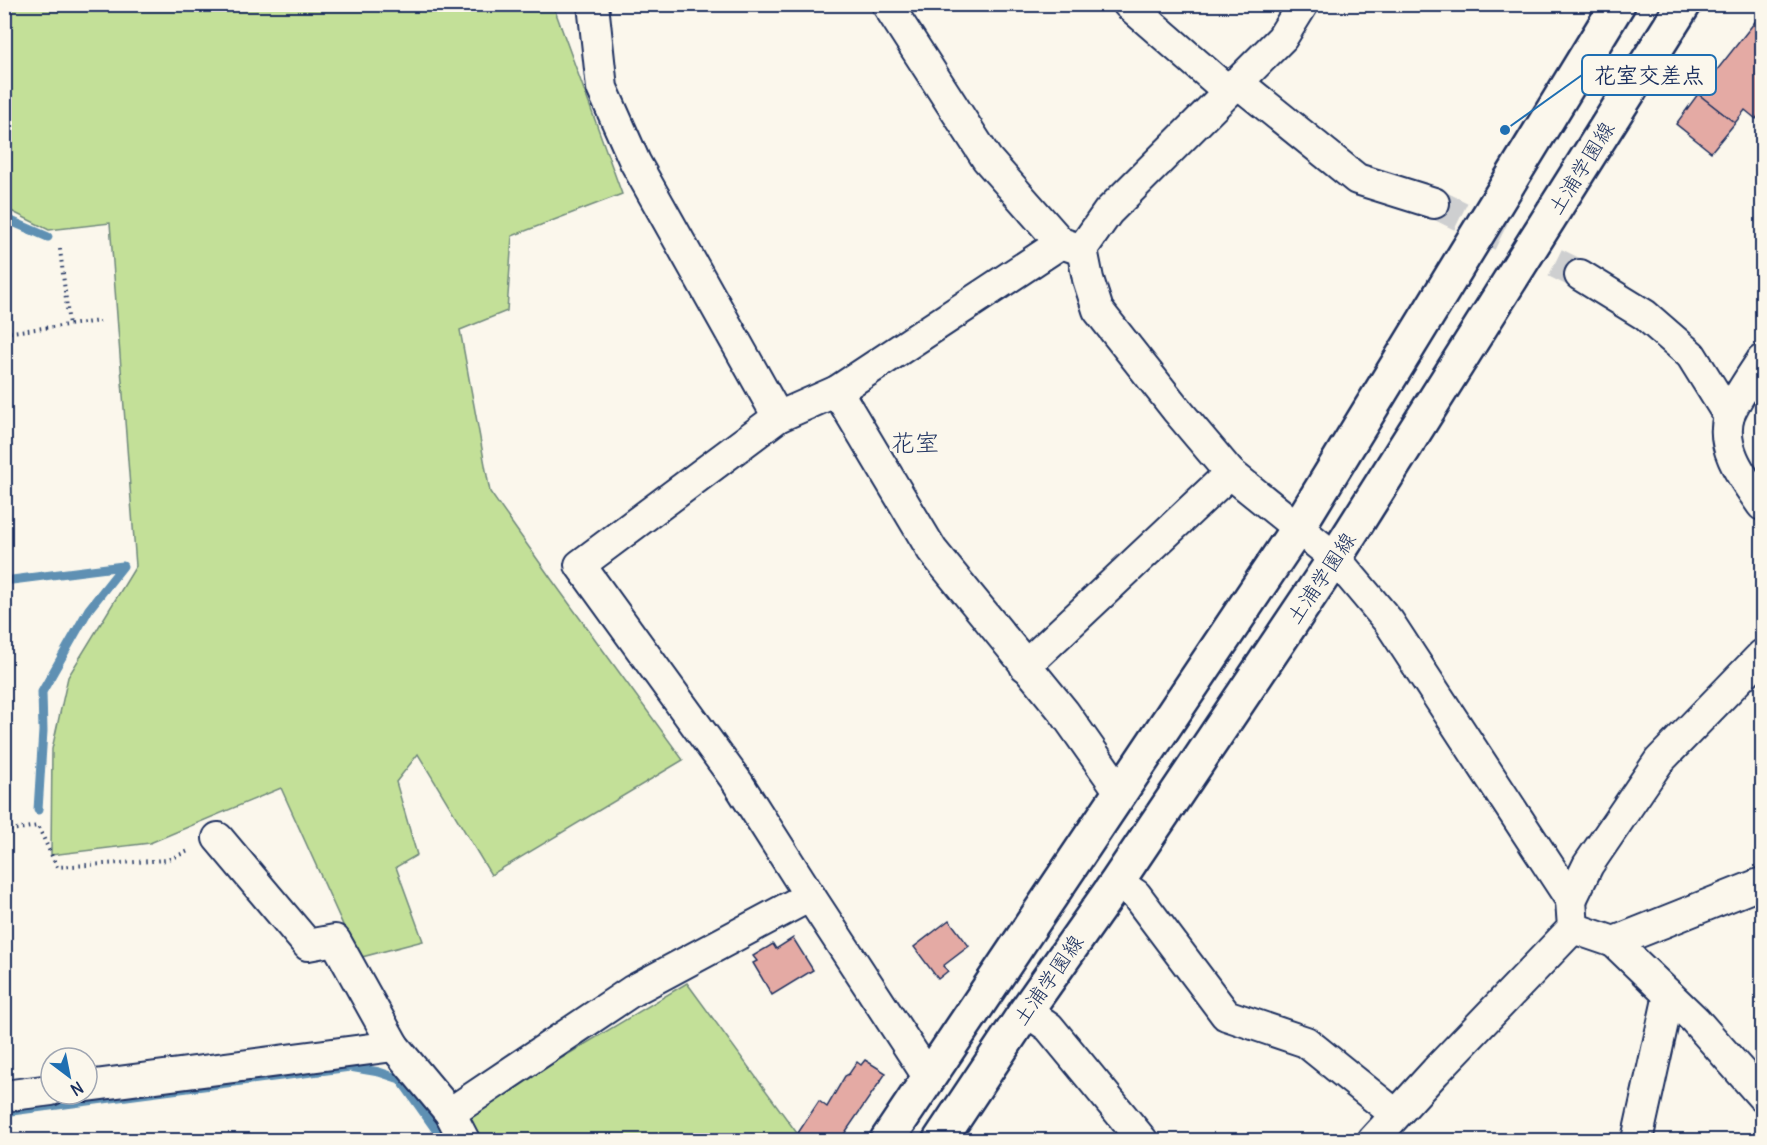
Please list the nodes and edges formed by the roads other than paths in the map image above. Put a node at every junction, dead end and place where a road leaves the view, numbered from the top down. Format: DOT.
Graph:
graph roads {
  1 [pos="593,4"];
  2 [pos="887,4"];
  3 [pos="1128,4"];
  4 [pos="1303,4"];
  5 [pos="1618,4"];
  6 [pos="1684,4"];
  7 [pos="1233,86"];
  8 [pos="1434,203"];
  9 [pos="1072,246"];
  10 [pos="1580,275"];
  11 [pos="1762,360"];
  12 [pos="837,390"];
  13 [pos="1729,416"];
  14 [pos="778,417"];
  15 [pos="1230,473"];
  16 [pos="1762,504"];
  17 [pos="1298,529"];
  18 [pos="1335,558"];
  19 [pos="1762,655"];
  20 [pos="1025,666"];
  21 [pos="1121,793"];
  22 [pos="218,838"];
  23 [pos="1117,882"];
  24 [pos="1762,883"];
  25 [pos="810,896"];
  26 [pos="1572,914"];
  27 [pos="1614,942"];
  28 [pos="1669,995"];
  29 [pos="1026,1011"];
  30 [pos="394,1047"];
  31 [pos="929,1078"];
  32 [pos="99,1084"];
  33 [pos="39,1092"];
  34 [pos="4,1096"];
  35 [pos="1762,1096"];
  36 [pos="450,1113"];
  37 [pos="1395,1114"];
  38 [pos="464,1140"];
  39 [pos="887,1140"];
  40 [pos="940,1140"];
  41 [pos="1142,1140"];
  42 [pos="1373,1140"];
  43 [pos="1636,1140"];
  1 -- 14 [label="street"];
  2 -- 9 [label="street"];
  3 -- 7 [label="street"];
  4 -- 7 [label="street"];
  5 -- 17 [label="main road, 土浦学園線"];
  6 -- 18 [label="main road, 土浦学園線"];
  7 -- 8 [label="street"];
  7 -- 9 [label="street"];
  9 -- 12 [label="street"];
  9 -- 15 [label="street"];
  10 -- 13 [label="street"];
  11 -- 13 [label="street"];
  12 -- 14 [label="street"];
  12 -- 20 [label="street"];
  13 -- 16 [label="street"];
  14 -- 25 [label="street"];
  15 -- 17 [label="street"];
  15 -- 20 [label="street"];
  17 -- 18 [label="street"];
  17 -- 21 [label="main road, 土浦学園線"];
  18 -- 23 [label="main road, 土浦学園線"];
  18 -- 26 [label="street"];
  19 -- 26 [label="street"];
  20 -- 21 [label="street"];
  21 -- 31 [label="main road, 土浦学園線"];
  22 -- 30 [label="street"];
  23 -- 29 [label="main road, 土浦学園線"];
  23 -- 37 [label="street"];
  24 -- 27 [label="street"];
  25 -- 31 [label="street"];
  25 -- 36 [label="street"];
  26 -- 27 [label="street"];
  26 -- 37 [label="street"];
  27 -- 28 [label="street"];
  28 -- 35 [label="street"];
  28 -- 43 [label="street"];
  29 -- 40 [label="main road, 土浦学園線"];
  29 -- 41 [label="street"];
  30 -- 32 [label="street"];
  30 -- 36 [label="street"];
  31 -- 39 [label="main road, 土浦学園線"];
  33 -- 34 [label="street"];
  36 -- 38 [label="street"];
  37 -- 42 [label="street"];
}
